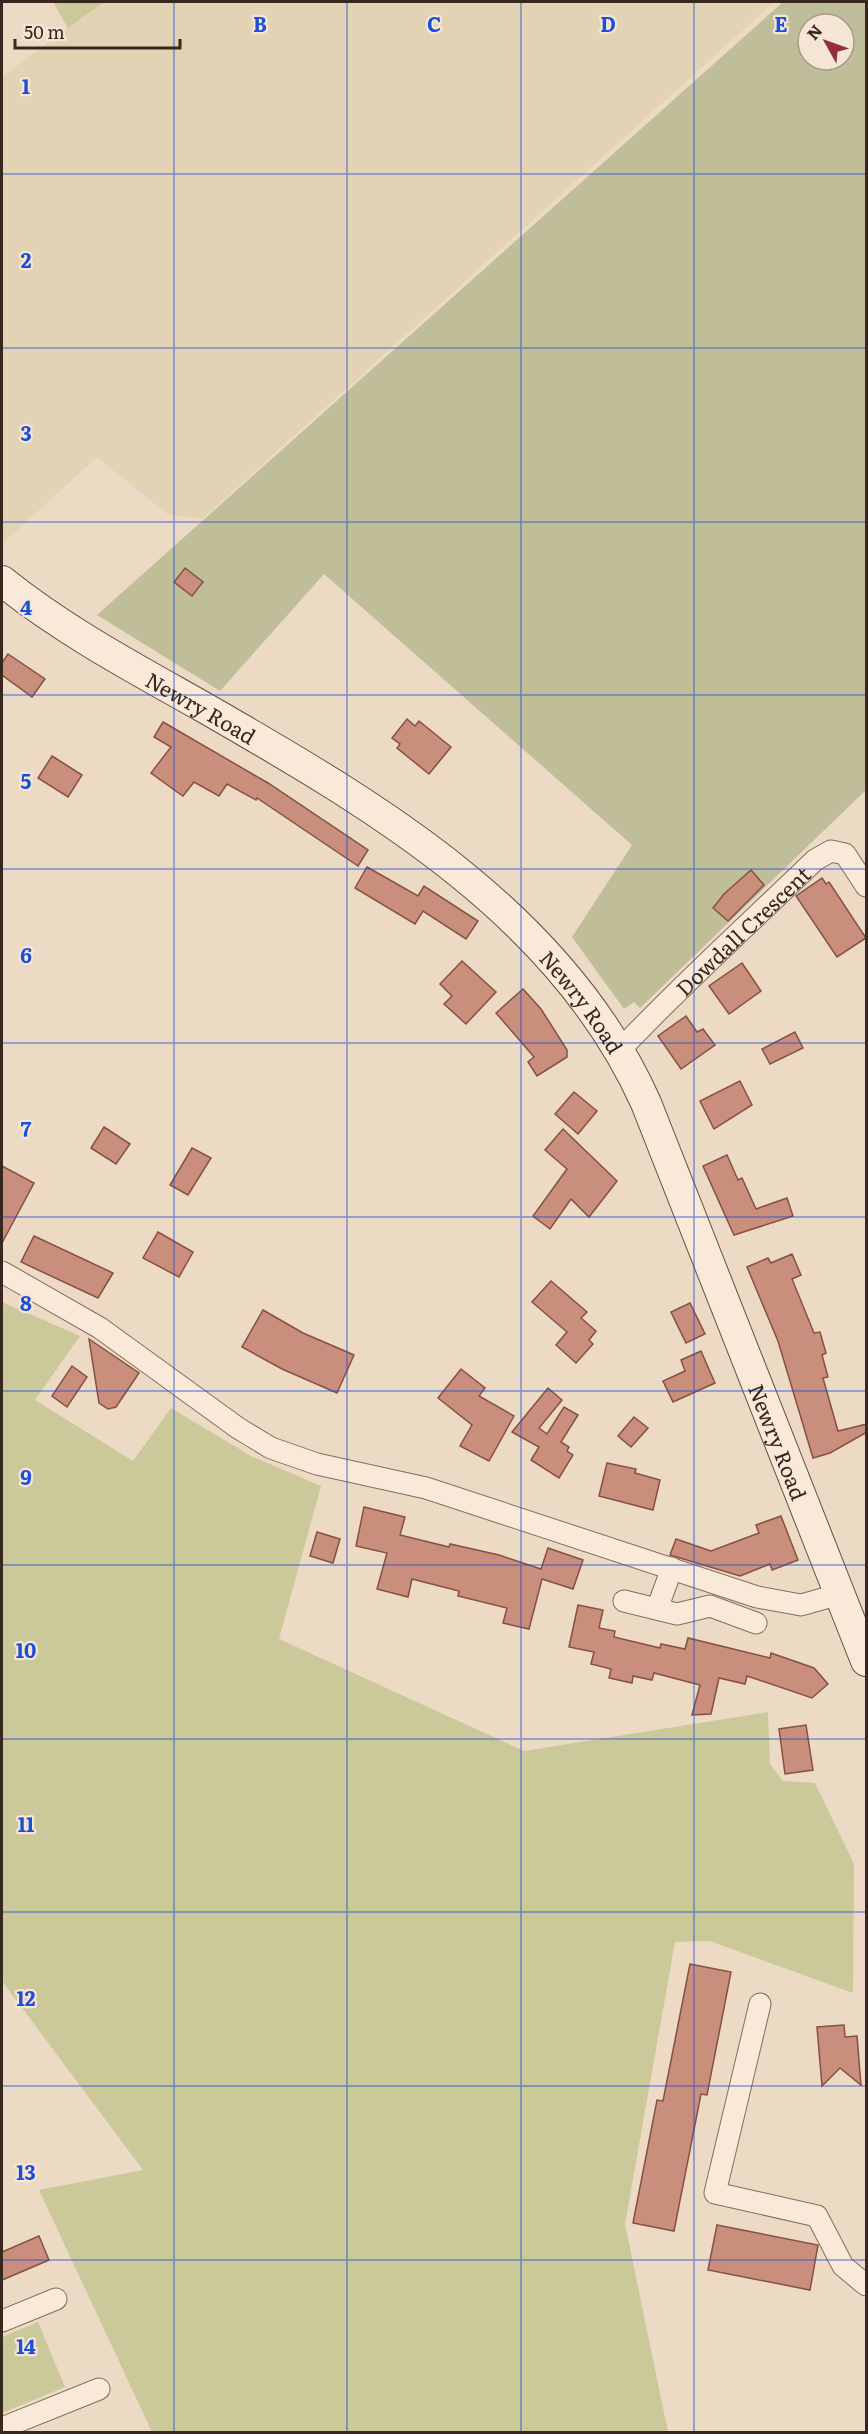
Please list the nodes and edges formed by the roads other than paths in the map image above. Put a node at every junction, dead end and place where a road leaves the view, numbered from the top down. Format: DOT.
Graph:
graph roads {
  1 [pos="2,581"];
  2 [pos="867,886"];
  3 [pos="620,1050"];
  4 [pos="2,1272"];
  5 [pos="672,1568"];
  6 [pos="840,1594"];
  7 [pos="624,1601"];
  8 [pos="657,1610"];
  9 [pos="756,1623"];
  10 [pos="867,1661"];
  11 [pos="760,2004"];
  12 [pos="867,2285"];
  13 [pos="56,2299"];
  14 [pos="2,2321"];
  15 [pos="99,2389"];
  16 [pos="2,2428"];
  1 -- 3 [label="main road, Newry Road"];
  2 -- 3 [label="street, Dowdall Crescent"];
  3 -- 6 [label="main road, Newry Road"];
  4 -- 5 [label="street"];
  5 -- 6 [label="street"];
  5 -- 8 [label="street"];
  6 -- 10 [label="main road, Newry Road"];
  7 -- 8 [label="street"];
  8 -- 9 [label="street"];
  11 -- 12 [label="street"];
  13 -- 14 [label="street"];
  15 -- 16 [label="street"];
}
